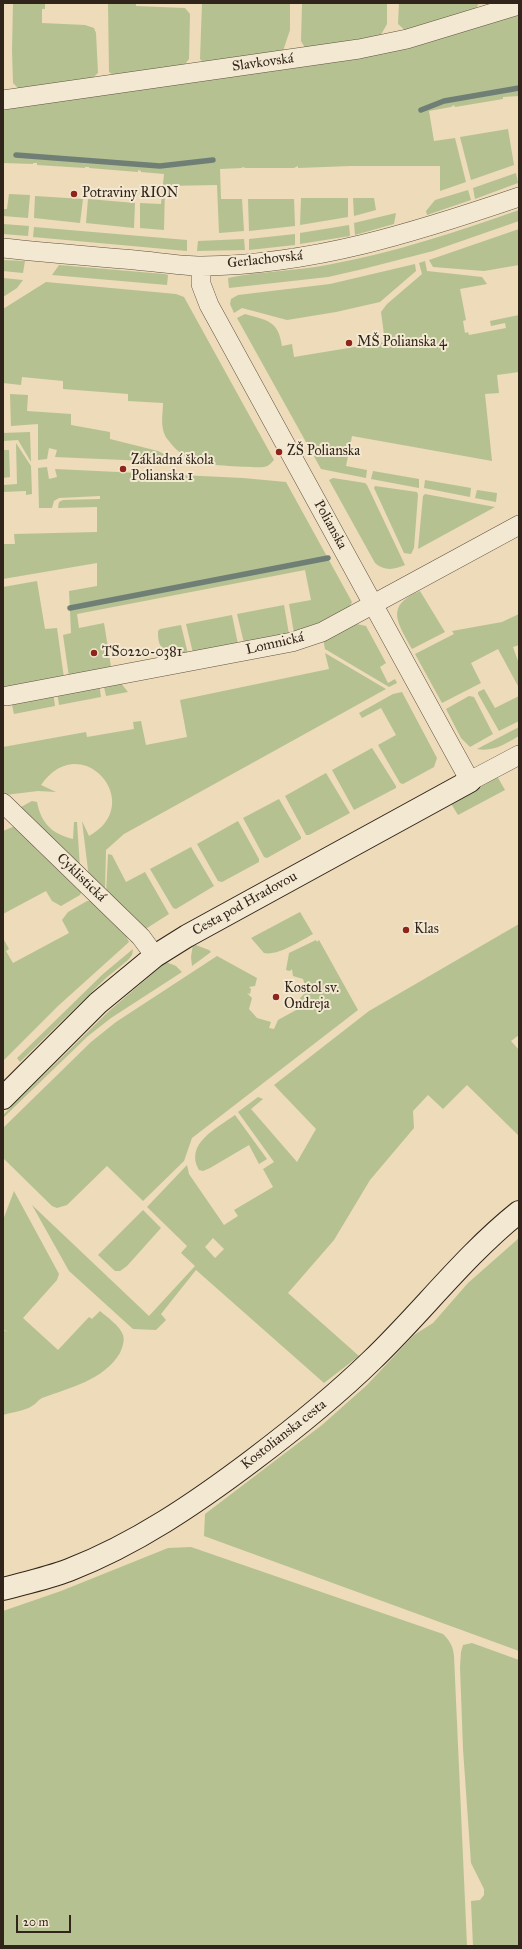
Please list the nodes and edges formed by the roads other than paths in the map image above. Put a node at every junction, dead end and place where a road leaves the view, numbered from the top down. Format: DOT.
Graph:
graph roads {
  1 [pos="519,5"];
  2 [pos="3,100"];
  3 [pos="519,197"];
  4 [pos="3,248"];
  5 [pos="201,266"];
  6 [pos="519,525"];
  7 [pos="374,604"];
  8 [pos="7,696"];
  9 [pos="519,755"];
  10 [pos="470,781"];
  11 [pos="3,803"];
  12 [pos="155,956"];
  13 [pos="3,1098"];
  14 [pos="519,1212"];
  15 [pos="3,1589"];
  1 -- 2 [label="street, Slavkovská"];
  3 -- 5 [label="street, Gerlachovská"];
  4 -- 5 [label="street, Gerlachovská"];
  5 -- 7 [label="street, Polianska"];
  6 -- 7 [label="street, Lomnická"];
  7 -- 8 [label="street, Lomnická"];
  7 -- 10 [label="street, Polianska"];
  9 -- 10 [label="street, Cesta pod Hradovou"];
  10 -- 12 [label="street, Cesta pod Hradovou"];
  11 -- 12 [label="street, Cyklistická"];
  12 -- 13 [label="street, Cesta pod Hradovou"];
  14 -- 15 [label="street, Kostolianska cesta"];
}
